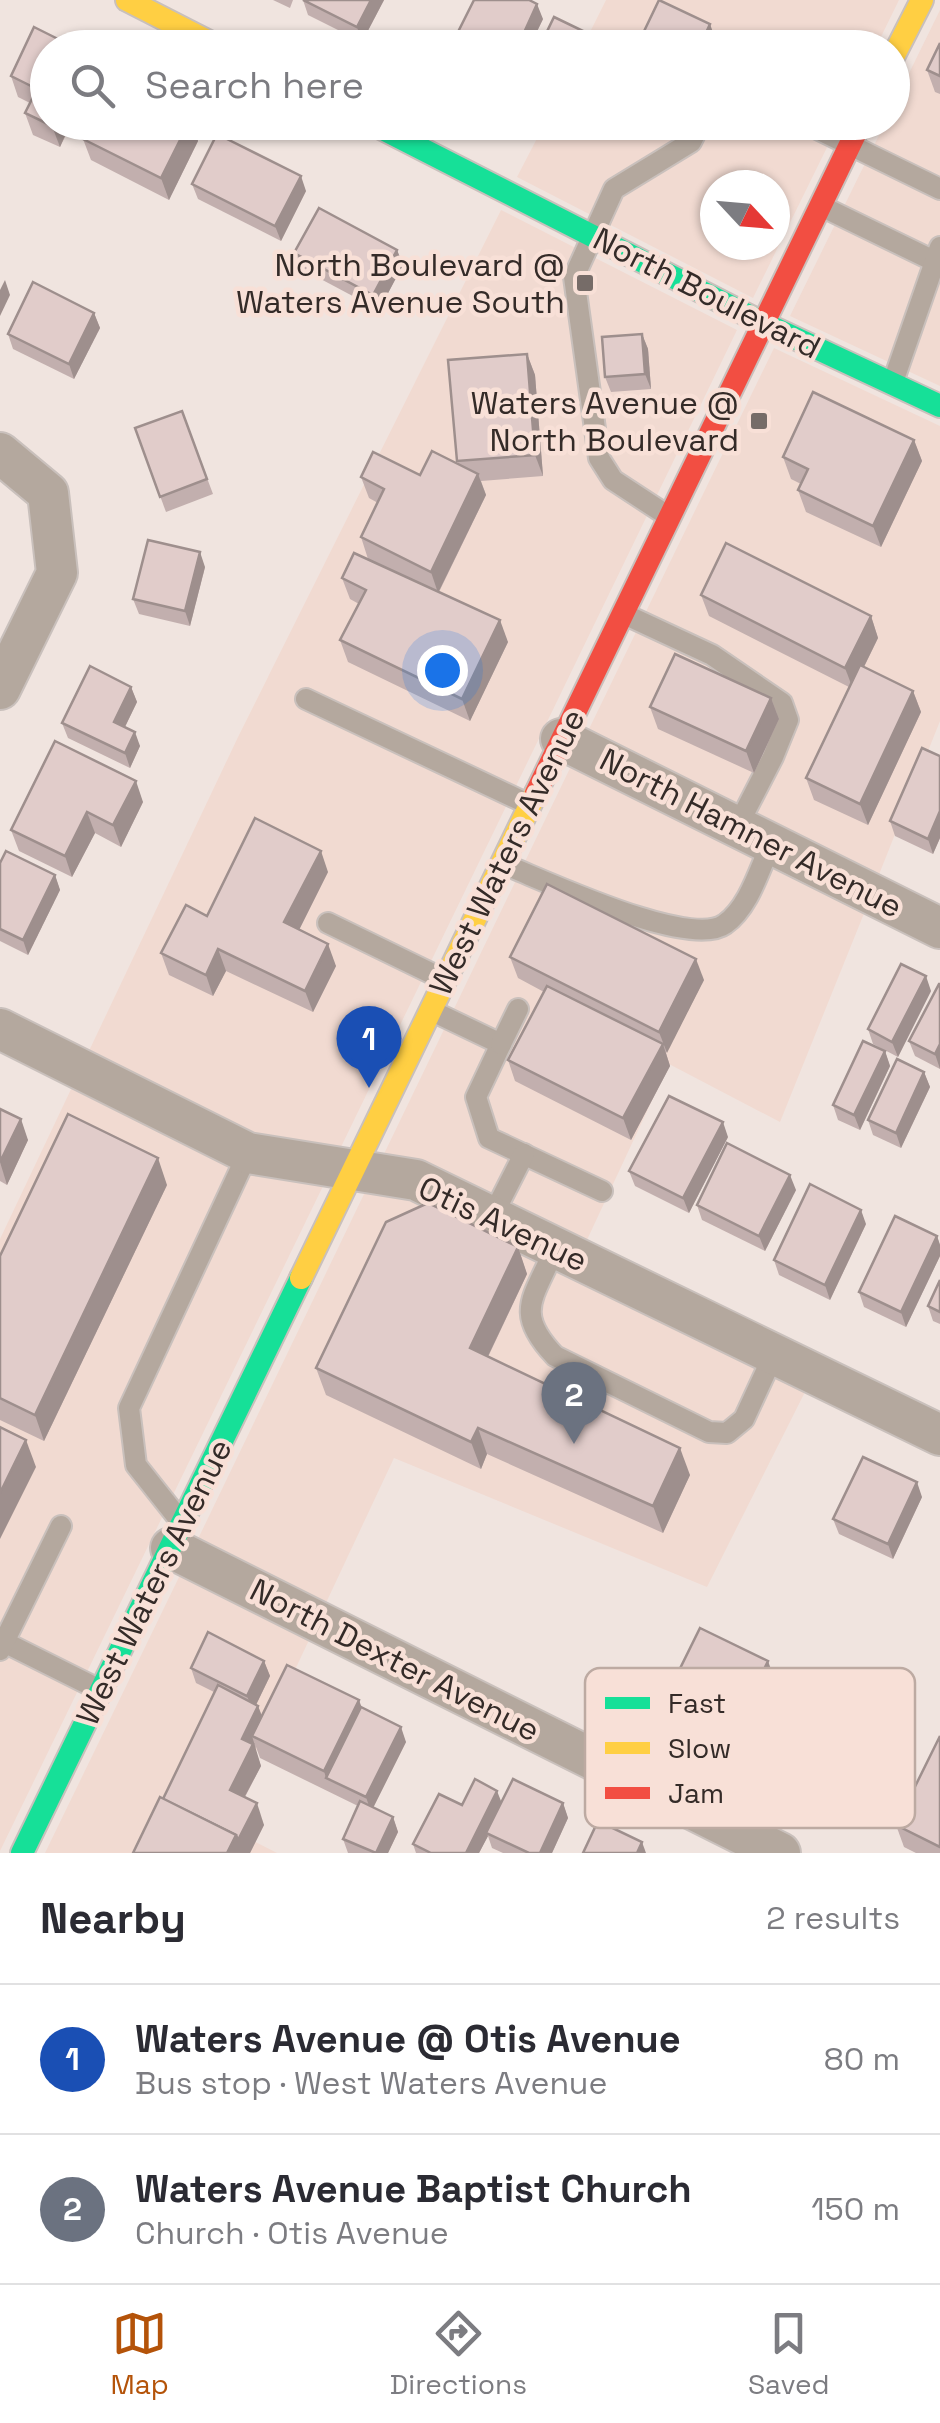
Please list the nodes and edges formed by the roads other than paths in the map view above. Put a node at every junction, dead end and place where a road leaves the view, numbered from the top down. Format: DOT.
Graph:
graph roads {
  1 [pos="127,0"];
  2 [pos="922,0"];
  3 [pos="186,30"];
  4 [pos="907,30"];
  5 [pos="404,140"];
  6 [pos="692,140"];
  7 [pos="840,140"];
  8 [pos="853,140"];
  9 [pos="850,145"];
  10 [pos="940,189"];
  11 [pos="820,206"];
  12 [pos="590,235"];
  13 [pos="937,254"];
  14 [pos="763,323"];
  15 [pos="892,384"];
  16 [pos="940,406"];
  17 [pos="0,452"];
  18 [pos="669,517"];
  19 [pos="622,613"];
  20 [pos="0,690"];
  21 [pos="306,699"];
  22 [pos="562,738"];
  23 [pos="530,805"];
  24 [pos="754,835"];
  25 [pos="502,863"];
  26 [pos="328,922"];
  27 [pos="940,928"];
  28 [pos="445,980"];
  29 [pos="518,1009"];
  30 [pos="430,1010"];
  31 [pos="0,1029"];
  32 [pos="501,1044"];
  33 [pos="248,1153"];
  34 [pos="524,1154"];
  35 [pos="353,1170"];
  36 [pos="602,1190"];
  37 [pos="492,1217"];
  38 [pos="556,1248"];
  39 [pos="774,1354"];
  40 [pos="940,1435"];
  41 [pos="61,1526"];
  42 [pos="177,1536"];
  43 [pos="2,1646"];
  44 [pos="102,1691"];
  45 [pos="585,1750"];
  46 [pos="732,1828"];
  47 [pos="22,1853"];
  48 [pos="780,1853"];
  1 -- 3 [label="main road"];
  2 -- 4 [label="main road"];
  5 -- 12 [label="main road, North Boulevard"];
  6 -- 12 [label="lane"];
  7 -- 9 [label="lane"];
  8 -- 9 [label="main road, West Waters Avenue"];
  9 -- 10 [label="lane"];
  9 -- 11 [label="main road, West Waters Avenue"];
  11 -- 13 [label="lane"];
  11 -- 14 [label="main road, West Waters Avenue"];
  12 -- 14 [label="main road, North Boulevard"];
  12 -- 18 [label="lane"];
  13 -- 15 [label="lane"];
  14 -- 15 [label="main road, North Boulevard"];
  14 -- 18 [label="main road, West Waters Avenue"];
  15 -- 16 [label="main road, North Boulevard"];
  17 -- 20 [label="street"];
  18 -- 19 [label="main road, West Waters Avenue"];
  19 -- 22 [label="main road, West Waters Avenue"];
  19 -- 24 [label="lane"];
  21 -- 23 [label="lane"];
  22 -- 23 [label="main road, West Waters Avenue"];
  22 -- 24 [label="street, North Hamner Avenue"];
  23 -- 25 [label="main road, West Waters Avenue"];
  24 -- 25 [label="lane"];
  24 -- 27 [label="street, North Hamner Avenue"];
  25 -- 28 [label="main road, West Waters Avenue"];
  26 -- 28 [label="lane"];
  28 -- 30 [label="main road, West Waters Avenue"];
  29 -- 32 [label="lane"];
  30 -- 32 [label="lane"];
  30 -- 35 [label="main road, West Waters Avenue"];
  31 -- 33 [label="street, Otis Avenue"];
  32 -- 34 [label="lane"];
  33 -- 35 [label="street, Otis Avenue"];
  33 -- 42 [label="lane"];
  34 -- 36 [label="lane"];
  34 -- 37 [label="lane"];
  35 -- 37 [label="street, Otis Avenue"];
  35 -- 42 [label="main road, West Waters Avenue"];
  37 -- 38 [label="street, Otis Avenue"];
  38 -- 39 [label="street, Otis Avenue"];
  38 -- 39 [label="lane"];
  39 -- 40 [label="street, Otis Avenue"];
  41 -- 43 [label="lane"];
  42 -- 44 [label="main road, West Waters Avenue"];
  42 -- 45 [label="street, North Dexter Avenue"];
  43 -- 44 [label="lane"];
  44 -- 47 [label="main road, West Waters Avenue"];
  46 -- 48 [label="street, North Dexter Avenue"];
}
